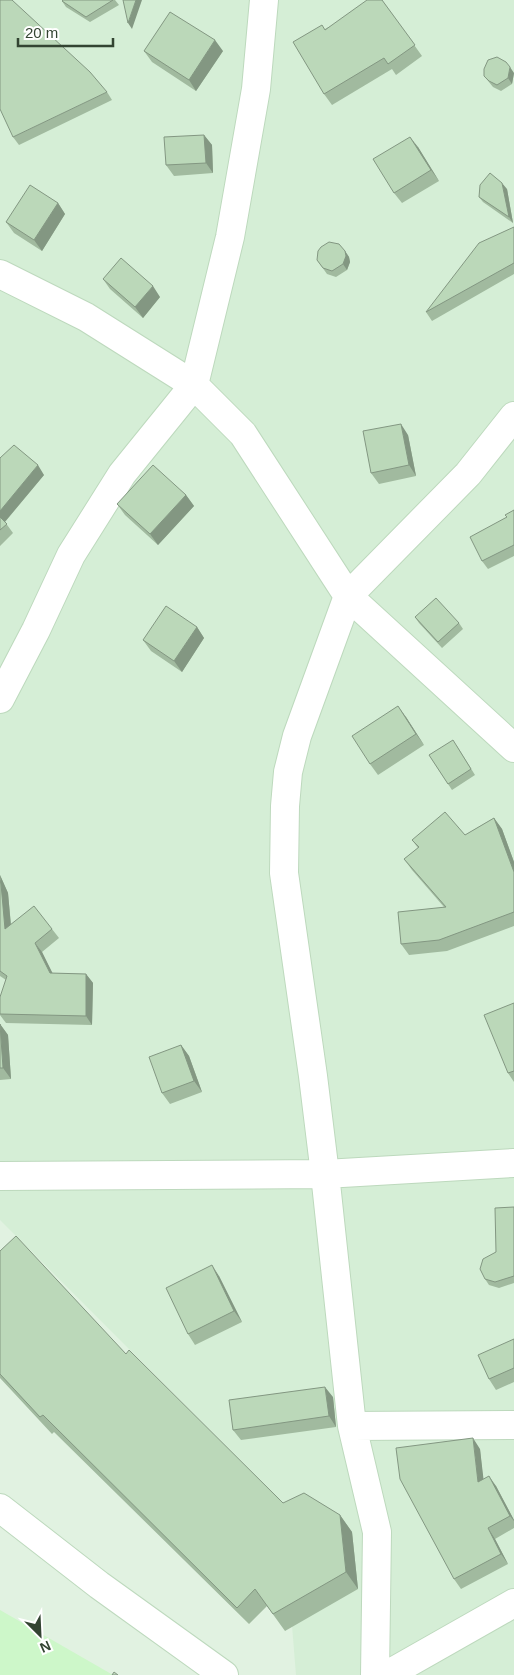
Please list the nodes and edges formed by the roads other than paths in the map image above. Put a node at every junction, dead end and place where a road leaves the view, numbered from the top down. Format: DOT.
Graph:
graph roads {
  1 [pos="264,0"];
  2 [pos="0,274"];
  3 [pos="194,385"];
  4 [pos="514,416"];
  5 [pos="348,596"];
  6 [pos="0,699"];
  7 [pos="514,748"];
  8 [pos="514,1163"];
  9 [pos="325,1174"];
  10 [pos="0,1176"];
  11 [pos="514,1425"];
  12 [pos="352,1426"];
  13 [pos="0,1508"];
  14 [pos="514,1602"];
  15 [pos="224,1675"];
  16 [pos="375,1675"];
  17 [pos="387,1675"];
  1 -- 3 [label="street"];
  2 -- 3 [label="street"];
  3 -- 5 [label="street"];
  3 -- 6 [label="street"];
  4 -- 5 [label="street"];
  5 -- 7 [label="street"];
  5 -- 9 [label="street"];
  8 -- 9 [label="street"];
  9 -- 10 [label="street"];
  9 -- 12 [label="street"];
  11 -- 12 [label="street"];
  12 -- 16 [label="street"];
  13 -- 15 [label="street"];
  14 -- 17 [label="street"];
}
